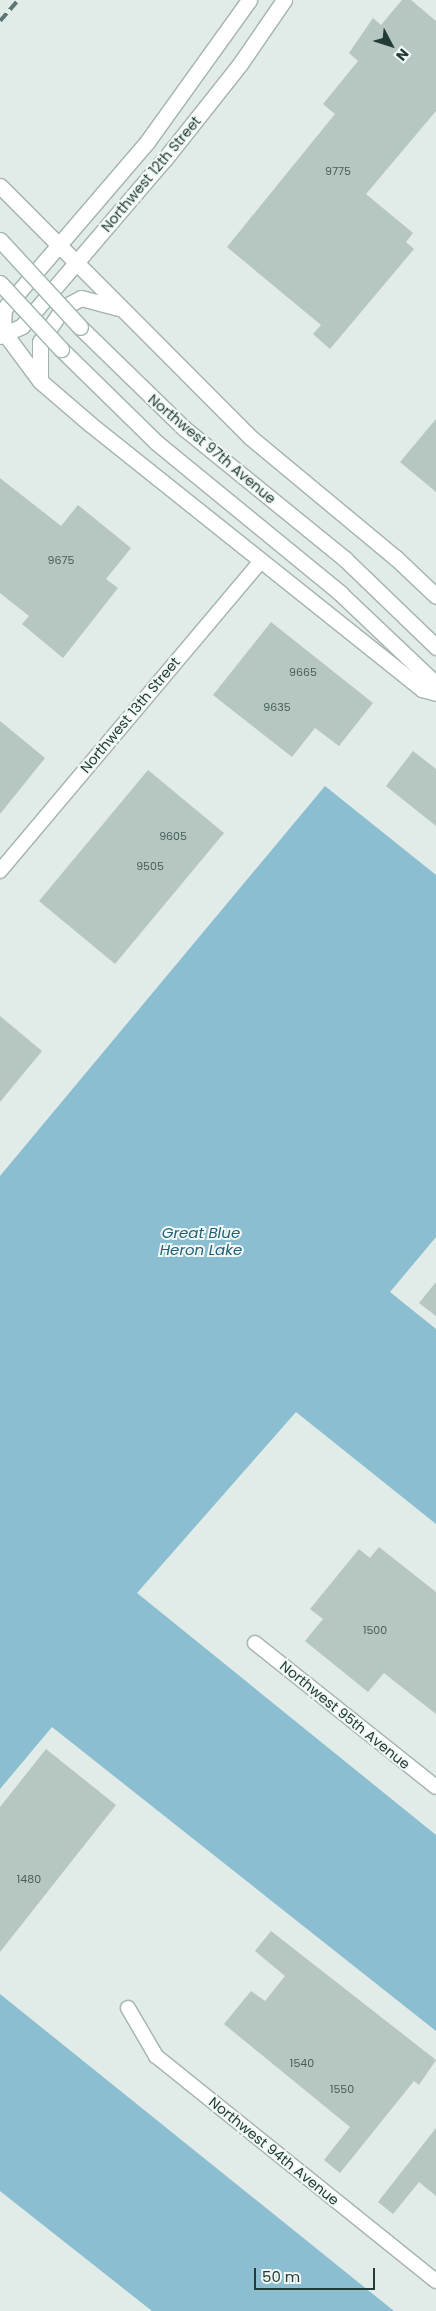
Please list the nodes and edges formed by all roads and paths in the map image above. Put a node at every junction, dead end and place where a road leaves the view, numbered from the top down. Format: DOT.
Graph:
graph roads {
  1 [pos="249,0"];
  2 [pos="284,0"];
  3 [pos="0,186"];
  4 [pos="0,240"];
  5 [pos="59,244"];
  6 [pos="77,262"];
  7 [pos="0,283"];
  8 [pos="124,310"];
  9 [pos="1,332"];
  10 [pos="40,381"];
  11 [pos="261,561"];
  12 [pos="436,596"];
  13 [pos="436,646"];
  14 [pos="436,684"];
  15 [pos="436,693"];
  16 [pos="0,871"];
  17 [pos="255,1643"];
  18 [pos="436,1788"];
  19 [pos="128,2008"];
  20 [pos="436,2282"];
  1 -- 5 [label="street, Northwest 12th Street"];
  2 -- 6 [label="street, Northwest 12th Street"];
  3 -- 5 [label="street"];
  4 -- 13 [label="street, Northwest 97th Avenue, bridge"];
  5 -- 6 [label="street"];
  5 -- 9 [label="street, Northwest 12th Street"];
  6 -- 8 [label="street"];
  6 -- 9 [label="street, Northwest 12th Street"];
  7 -- 14 [label="street, bridge"];
  8 -- 10 [label="street"];
  8 -- 12 [label="street"];
  9 -- 10 [label="street"];
  10 -- 11 [label="street"];
  11 -- 15 [label="street"];
  11 -- 16 [label="street, Northwest 13th Street"];
  17 -- 18 [label="street, Northwest 95th Avenue"];
  19 -- 20 [label="street, Northwest 94th Avenue"];
}
